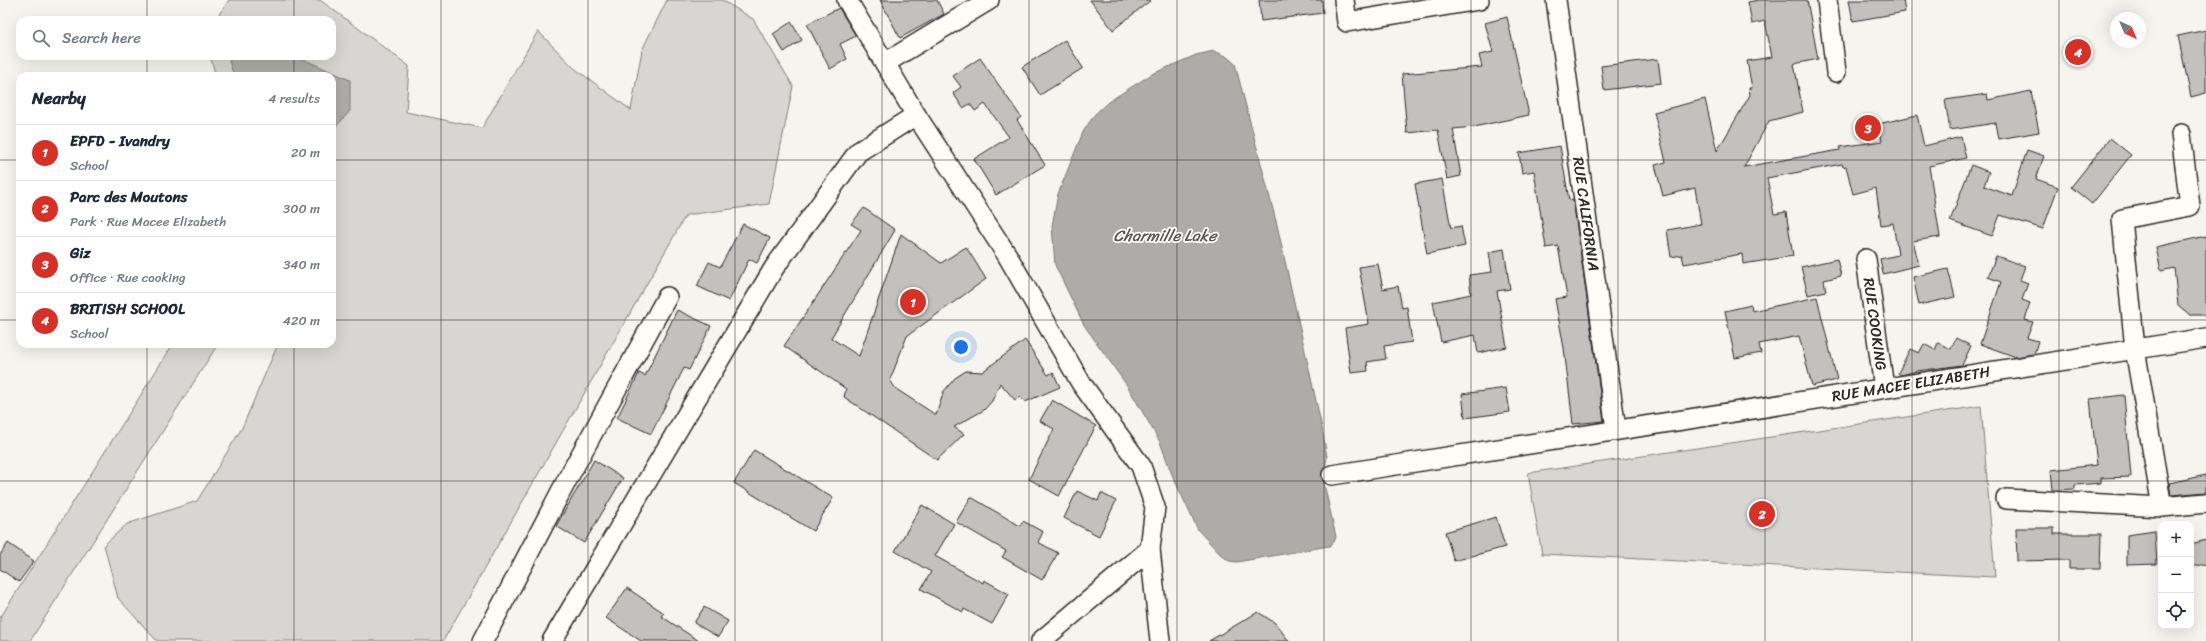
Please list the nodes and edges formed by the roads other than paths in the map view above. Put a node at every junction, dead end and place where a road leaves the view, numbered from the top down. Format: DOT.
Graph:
graph roads {
  1 [pos="847,0"];
  2 [pos="1344,0"];
  3 [pos="1479,0"];
  4 [pos="1556,0"];
  5 [pos="1827,0"];
  6 [pos="981,2"];
  7 [pos="885,63"];
  8 [pos="1836,72"];
  9 [pos="916,115"];
  10 [pos="2181,134"];
  11 [pos="1866,259"];
  12 [pos="667,297"];
  13 [pos="2206,338"];
  14 [pos="2135,349"];
  15 [pos="1884,388"];
  16 [pos="1616,429"];
  17 [pos="1332,475"];
  18 [pos="2006,499"];
  19 [pos="2206,503"];
  20 [pos="2162,507"];
  21 [pos="1150,549"];
  22 [pos="483,641"];
  23 [pos="552,641"];
  24 [pos="1041,641"];
  25 [pos="1160,641"];
  1 -- 7 [label="street"];
  2 -- 3 [label="street"];
  4 -- 16 [label="street, RUE CALIFORNIA"];
  5 -- 8 [label="street"];
  6 -- 7 [label="street"];
  7 -- 9 [label="street"];
  9 -- 21 [label="street"];
  9 -- 23 [label="street"];
  10 -- 14 [label="street"];
  11 -- 15 [label="street, RUE COOKING"];
  12 -- 22 [label="street"];
  13 -- 14 [label="street, RUE MACEE ELIZABETH"];
  14 -- 15 [label="street, RUE MACEE ELIZABETH"];
  14 -- 20 [label="street"];
  15 -- 16 [label="street, RUE MACEE ELIZABETH"];
  16 -- 17 [label="street, RUE MACEE ELIZABETH"];
  18 -- 20 [label="street"];
  19 -- 20 [label="street"];
  21 -- 24 [label="street"];
  21 -- 25 [label="street"];
}
